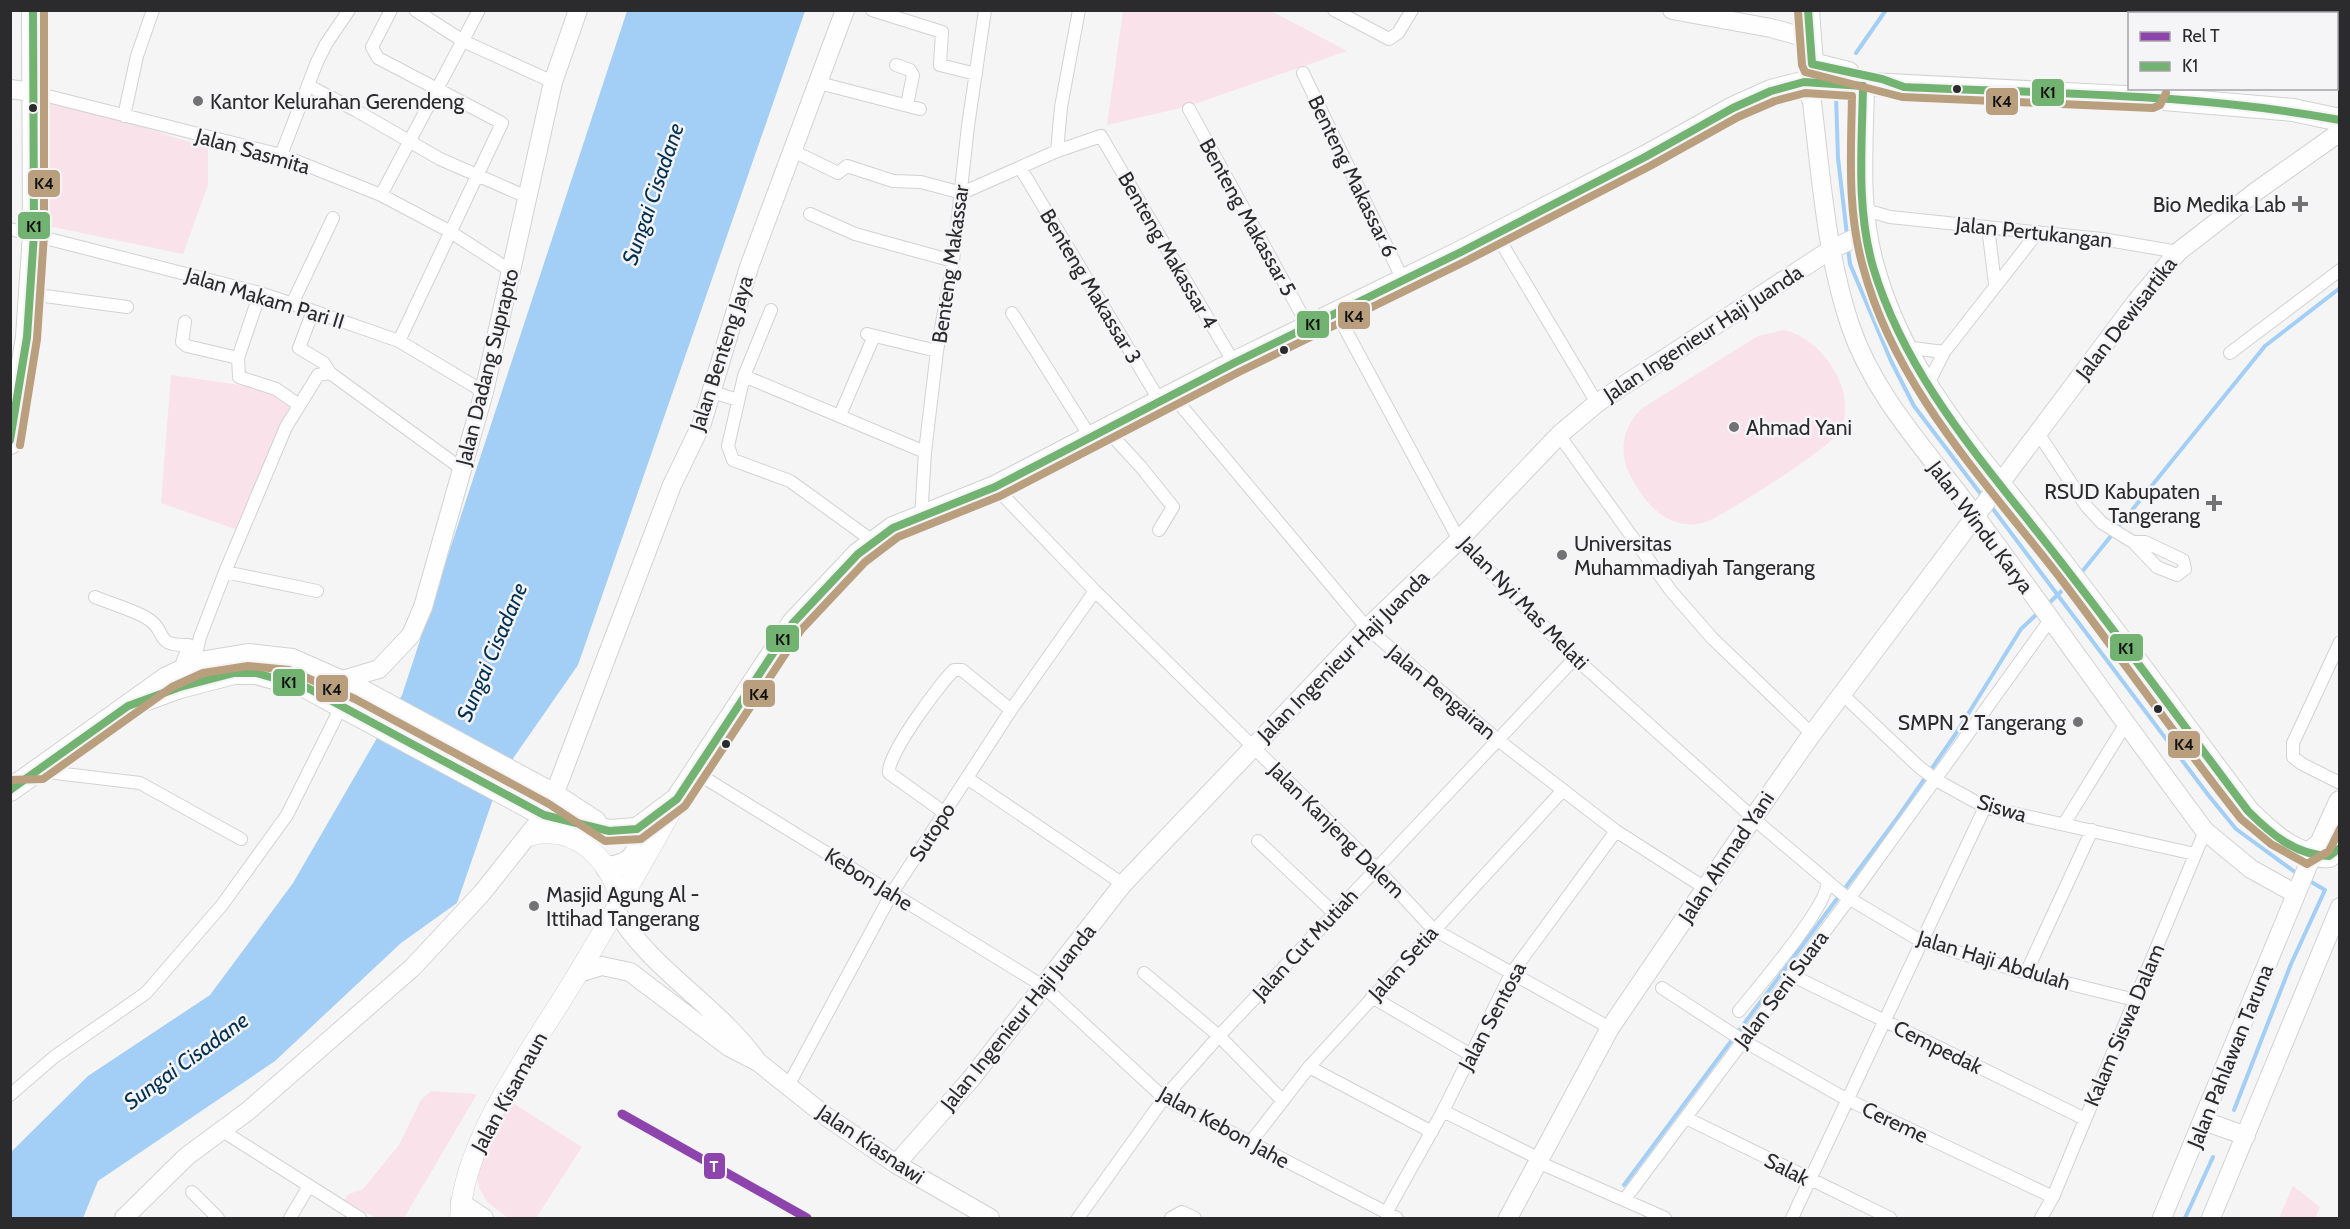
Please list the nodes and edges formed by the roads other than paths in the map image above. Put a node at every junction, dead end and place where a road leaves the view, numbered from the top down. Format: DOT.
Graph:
graph roads {
  1 [pos="33,10"];
  2 [pos="153,10"];
  3 [pos="349,10"];
  4 [pos="392,10"];
  5 [pos="415,10"];
  6 [pos="479,10"];
  7 [pos="578,10"];
  8 [pos="845,10"];
  9 [pos="872,10"];
  10 [pos="985,10"];
  11 [pos="1079,10"];
  12 [pos="1334,10"];
  13 [pos="1412,10"];
  14 [pos="1672,10"];
  15 [pos="1808,10"];
  16 [pos="1810,39"];
  17 [pos="464,41"];
  18 [pos="896,66"];
  19 [pos="1303,73"];
  20 [pos="976,74"];
  21 [pos="1808,76"];
  22 [pos="553,82"];
  23 [pos="819,83"];
  24 [pos="1863,86"];
  25 [pos="309,87"];
  26 [pos="1904,87"];
  27 [pos="439,89"];
  28 [pos="21,90"];
  29 [pos="2155,94"];
  30 [pos="907,105"];
  31 [pos="920,109"];
  32 [pos="1189,109"];
  33 [pos="124,116"];
  34 [pos="2340,120"];
  35 [pos="2340,132"];
  36 [pos="410,141"];
  37 [pos="791,150"];
  38 [pos="1058,151"];
  39 [pos="281,155"];
  40 [pos="1021,169"];
  41 [pos="477,177"];
  42 [pos="962,193"];
  43 [pos="381,195"];
  44 [pos="527,197"];
  45 [pos="1862,209"];
  46 [pos="810,214"];
  47 [pos="1890,217"];
  48 [pos="333,218"];
  49 [pos="1988,227"];
  50 [pos="10,229"];
  51 [pos="449,231"];
  52 [pos="2038,232"];
  53 [pos="34,234"];
  54 [pos="1496,234"];
  55 [pos="1864,234"];
  56 [pos="1832,249"];
  57 [pos="2178,252"];
  58 [pos="953,261"];
  59 [pos="2340,270"];
  60 [pos="511,271"];
  61 [pos="1403,280"];
  62 [pos="1995,284"];
  63 [pos="260,293"];
  64 [pos="30,294"];
  65 [pos="292,304"];
  66 [pos="127,307"];
  67 [pos="771,310"];
  68 [pos="313,311"];
  69 [pos="1336,312"];
  70 [pos="1012,313"];
  71 [pos="185,322"];
  72 [pos="1308,326"];
  73 [pos="19,335"];
  74 [pos="399,341"];
  75 [pos="1904,348"];
  76 [pos="937,351"];
  77 [pos="1944,352"];
  78 [pos="2230,353"];
  79 [pos="238,358"];
  80 [pos="1234,363"];
  81 [pos="330,373"];
  82 [pos="744,376"];
  83 [pos="1926,388"];
  84 [pos="484,392"];
  85 [pos="712,392"];
  86 [pos="1167,399"];
  87 [pos="738,400"];
  88 [pos="1597,403"];
  89 [pos="299,405"];
  90 [pos="840,415"];
  91 [pos="2040,429"];
  92 [pos="1099,434"];
  93 [pos="1559,435"];
  94 [pos="10,442"];
  95 [pos="925,452"];
  96 [pos="462,470"];
  97 [pos="1997,486"];
  98 [pos="995,487"];
  99 [pos="1976,514"];
  100 [pos="921,519"];
  101 [pos="1160,530"];
  102 [pos="1459,540"];
  103 [pos="874,542"];
  104 [pos="2133,542"];
  105 [pos="225,572"];
  106 [pos="317,591"];
  107 [pos="1095,591"];
  108 [pos="95,597"];
  109 [pos="2049,618"];
  110 [pos="1367,628"];
  111 [pos="2340,642"];
  112 [pos="1575,658"];
  113 [pos="186,670"];
  114 [pos="339,681"];
  115 [pos="1842,694"];
  116 [pos="128,706"];
  117 [pos="345,709"];
  118 [pos="1011,710"];
  119 [pos="2125,724"];
  120 [pos="1812,734"];
  121 [pos="1498,740"];
  122 [pos="1254,747"];
  123 [pos="10,770"];
  124 [pos="38,770"];
  125 [pos="695,772"];
  126 [pos="967,778"];
  127 [pos="1934,778"];
  128 [pos="2340,783"];
  129 [pos="10,790"];
  130 [pos="1563,790"];
  131 [pos="677,799"];
  132 [pos="542,801"];
  133 [pos="2340,802"];
  134 [pos="1985,807"];
  135 [pos="945,813"];
  136 [pos="1753,818"];
  137 [pos="2064,824"];
  138 [pos="637,829"];
  139 [pos="2092,830"];
  140 [pos="1616,831"];
  141 [pos="2205,831"];
  142 [pos="529,836"];
  143 [pos="241,839"];
  144 [pos="1258,841"];
  145 [pos="2340,848"];
  146 [pos="2195,854"];
  147 [pos="2308,860"];
  148 [pos="607,868"];
  149 [pos="1376,868"];
  150 [pos="1829,882"];
  151 [pos="1122,884"];
  152 [pos="1705,888"];
  153 [pos="2298,890"];
  154 [pos="892,893"];
  155 [pos="1847,897"];
  156 [pos="617,904"];
  157 [pos="2340,907"];
  158 [pos="1334,913"];
  159 [pos="1434,929"];
  160 [pos="1921,941"];
  161 [pos="579,973"];
  162 [pos="2026,973"];
  163 [pos="1144,974"];
  164 [pos="1511,974"];
  165 [pos="1791,975"];
  166 [pos="1043,986"];
  167 [pos="1662,988"];
  168 [pos="1372,998"];
  169 [pos="2135,1000"];
  170 [pos="1739,1011"];
  171 [pos="1884,1021"];
  172 [pos="1610,1028"];
  173 [pos="1219,1036"];
  174 [pos="1737,1037"];
  175 [pos="1471,1055"];
  176 [pos="758,1062"];
  177 [pos="1309,1067"];
  178 [pos="788,1086"];
  179 [pos="10,1095"];
  180 [pos="1164,1098"];
  181 [pos="1846,1099"];
  182 [pos="1283,1101"];
  183 [pos="1443,1111"];
  184 [pos="1686,1118"];
  185 [pos="2085,1119"];
  186 [pos="2204,1121"];
  187 [pos="221,1130"];
  188 [pos="1432,1132"];
  189 [pos="2246,1136"];
  190 [pos="1250,1143"];
  191 [pos="1539,1160"];
  192 [pos="896,1164"];
  193 [pos="1809,1180"];
  194 [pos="309,1186"];
  195 [pos="192,1192"];
  196 [pos="2053,1197"];
  197 [pos="1625,1199"];
  198 [pos="460,1210"];
  199 [pos="1391,1216"];
  200 [pos="124,1218"];
  201 [pos="218,1218"];
  202 [pos="291,1218"];
  203 [pos="360,1218"];
  204 [pos="484,1218"];
  205 [pos="990,1218"];
  206 [pos="1078,1218"];
  207 [pos="1171,1218"];
  208 [pos="1195,1218"];
  209 [pos="1508,1218"];
  210 [pos="1665,1218"];
  211 [pos="1792,1218"];
  212 [pos="1890,1218"];
  213 [pos="2041,1218"];
  214 [pos="2162,1218"];
  215 [pos="2211,1218"];
  1 -- 28 [label="highway"];
  2 -- 33 [label="street"];
  3 -- 25 [label="street"];
  4 -- 27 [label="street"];
  5 -- 17 [label="street"];
  6 -- 17 [label="street"];
  7 -- 22 [label="street, Jalan Dadang Suprapto"];
  8 -- 23 [label="street, Jalan Benteng Jaya"];
  9 -- 20 [label="street"];
  10 -- 20 [label="street, Benteng Makassar"];
  11 -- 38 [label="street"];
  12 -- 13 [label="street"];
  14 -- 16 [label="street"];
  15 -- 16 [label="highway"];
  16 -- 21 [label="highway"];
  17 -- 22 [label="street"];
  17 -- 27 [label="street"];
  18 -- 30 [label="street"];
  19 -- 61 [label="street, Benteng Makassar 6"];
  20 -- 42 [label="street, Benteng Makassar"];
  21 -- 24 [label="highway"];
  21 -- 26 [label="highway"];
  21 -- 54 [label="highway"];
  21 -- 56 [label="street, Jalan Windu Karya"];
  22 -- 44 [label="street, Jalan Dadang Suprapto"];
  23 -- 30 [label="street"];
  23 -- 37 [label="street, Jalan Benteng Jaya"];
  24 -- 26 [label="highway"];
  24 -- 45 [label="highway"];
  25 -- 36 [label="street"];
  25 -- 39 [label="street"];
  26 -- 29 [label="highway"];
  27 -- 36 [label="street"];
  27 -- 41 [label="street"];
  28 -- 33 [label="street, Jalan Sasmita"];
  28 -- 53 [label="highway"];
  29 -- 34 [label="highway"];
  30 -- 31 [label="street"];
  32 -- 72 [label="street, Benteng Makassar 5"];
  33 -- 39 [label="street, Jalan Sasmita"];
  35 -- 57 [label="street, Jalan Dewisartika"];
  36 -- 41 [label="street"];
  36 -- 43 [label="street"];
  37 -- 42 [label="street"];
  37 -- 85 [label="street, Jalan Benteng Jaya"];
  38 -- 40 [label="street"];
  38 -- 80 [label="street, Benteng Makassar 4"];
  39 -- 43 [label="street, Jalan Sasmita"];
  40 -- 42 [label="street"];
  40 -- 86 [label="street, Benteng Makassar 3"];
  41 -- 44 [label="street"];
  41 -- 51 [label="street"];
  42 -- 58 [label="street, Benteng Makassar"];
  43 -- 51 [label="street, Jalan Sasmita"];
  44 -- 60 [label="street, Jalan Dadang Suprapto"];
  45 -- 47 [label="street, Jalan Pertukangan"];
  45 -- 55 [label="highway"];
  46 -- 58 [label="street"];
  47 -- 49 [label="street, Jalan Pertukangan"];
  47 -- 55 [label="street"];
  48 -- 65 [label="street"];
  49 -- 52 [label="street, Jalan Pertukangan"];
  49 -- 62 [label="street"];
  50 -- 53 [label="street, Jalan Makam Pari II"];
  51 -- 60 [label="street, Jalan Sasmita"];
  51 -- 74 [label="street"];
  52 -- 57 [label="street, Jalan Pertukangan"];
  52 -- 62 [label="street"];
  53 -- 63 [label="street, Jalan Makam Pari II"];
  53 -- 64 [label="highway"];
  54 -- 61 [label="highway"];
  54 -- 88 [label="street"];
  55 -- 56 [label="street, Jalan Ingenieur Haji Juanda"];
  55 -- 75 [label="highway"];
  56 -- 88 [label="street, Jalan Ingenieur Haji Juanda"];
  56 -- 99 [label="street, Jalan Windu Karya"];
  57 -- 91 [label="street, Jalan Dewisartika"];
  58 -- 76 [label="street, Benteng Makassar"];
  59 -- 78 [label="street"];
  60 -- 84 [label="street, Jalan Dadang Suprapto"];
  61 -- 69 [label="highway"];
  62 -- 77 [label="street"];
  63 -- 65 [label="street, Jalan Makam Pari II"];
  63 -- 79 [label="street"];
  64 -- 66 [label="street"];
  64 -- 73 [label="highway"];
  65 -- 68 [label="street, Jalan Makam Pari II"];
  67 -- 82 [label="street"];
  68 -- 74 [label="street, Jalan Makam Pari II"];
  68 -- 81 [label="street"];
  69 -- 72 [label="highway"];
  69 -- 102 [label="street, Jalan Nyi Mas Melati"];
  70 -- 92 [label="street"];
  71 -- 79 [label="street"];
  72 -- 80 [label="highway"];
  73 -- 94 [label="highway"];
  74 -- 84 [label="street, Jalan Makam Pari II"];
  75 -- 77 [label="street"];
  75 -- 83 [label="highway"];
  76 -- 90 [label="street"];
  76 -- 95 [label="street, Benteng Makassar"];
  77 -- 83 [label="street"];
  79 -- 89 [label="street"];
  80 -- 86 [label="highway"];
  81 -- 89 [label="street"];
  81 -- 96 [label="street"];
  82 -- 87 [label="street"];
  82 -- 90 [label="street"];
  83 -- 97 [label="highway"];
  84 -- 96 [label="street, Jalan Dadang Suprapto"];
  85 -- 87 [label="street"];
  85 -- 132 [label="street, Jalan Benteng Jaya"];
  86 -- 92 [label="highway"];
  86 -- 110 [label="street, Jalan Pengairan"];
  87 -- 103 [label="street"];
  88 -- 93 [label="street, Jalan Ingenieur Haji Juanda"];
  89 -- 105 [label="street"];
  90 -- 95 [label="street"];
  91 -- 97 [label="street, Jalan Dewisartika"];
  91 -- 104 [label="street"];
  92 -- 98 [label="highway"];
  92 -- 101 [label="street"];
  93 -- 102 [label="street, Jalan Ingenieur Haji Juanda"];
  93 -- 120 [label="street"];
  95 -- 100 [label="street, Benteng Makassar"];
  96 -- 114 [label="street, Jalan Dadang Suprapto"];
  97 -- 99 [label="street, Jalan Dewisartika"];
  97 -- 147 [label="highway"];
  98 -- 100 [label="highway"];
  98 -- 107 [label="street, Jalan Kanjeng Dalem"];
  99 -- 109 [label="street, Jalan Windu Karya"];
  99 -- 115 [label="street, Jalan Ahmad Yani"];
  100 -- 103 [label="highway"];
  102 -- 110 [label="street, Jalan Ingenieur Haji Juanda"];
  102 -- 112 [label="street, Jalan Nyi Mas Melati"];
  103 -- 125 [label="highway"];
  105 -- 106 [label="street"];
  105 -- 113 [label="street"];
  107 -- 118 [label="street, Sutopo"];
  107 -- 122 [label="street, Jalan Kanjeng Dalem"];
  108 -- 113 [label="street"];
  109 -- 119 [label="street, Jalan Windu Karya"];
  109 -- 127 [label="street, Jalan Seni Suara"];
  110 -- 121 [label="street, Jalan Pengairan"];
  110 -- 122 [label="street, Jalan Ingenieur Haji Juanda"];
  111 -- 128 [label="street"];
  112 -- 121 [label="street, Jalan Cut Mutiah"];
  112 -- 136 [label="street, Jalan Nyi Mas Melati"];
  113 -- 114 [label="highway"];
  113 -- 116 [label="highway"];
  114 -- 132 [label="highway"];
  115 -- 120 [label="street, Jalan Ahmad Yani"];
  115 -- 127 [label="street, Siswa"];
  116 -- 117 [label="highway"];
  116 -- 124 [label="highway"];
  117 -- 132 [label="highway"];
  117 -- 179 [label="street"];
  118 -- 126 [label="street, Sutopo"];
  118 -- 135 [label="street"];
  119 -- 137 [label="street"];
  119 -- 141 [label="street, Jalan Windu Karya"];
  120 -- 136 [label="street, Jalan Ahmad Yani"];
  121 -- 130 [label="street, Jalan Pengairan"];
  121 -- 149 [label="street, Jalan Cut Mutiah"];
  122 -- 149 [label="street, Jalan Kanjeng Dalem"];
  122 -- 151 [label="street, Jalan Ingenieur Haji Juanda"];
  123 -- 124 [label="highway"];
  124 -- 129 [label="highway"];
  124 -- 143 [label="street"];
  125 -- 131 [label="highway"];
  125 -- 154 [label="street, Kebon Jahe"];
  126 -- 135 [label="street, Sutopo"];
  126 -- 151 [label="street"];
  127 -- 134 [label="street, Siswa"];
  127 -- 155 [label="street, Jalan Seni Suara"];
  130 -- 140 [label="street, Jalan Pengairan"];
  130 -- 159 [label="street, Jalan Setia"];
  131 -- 138 [label="highway"];
  131 -- 156 [label="main road, Jalan Kisamaun"];
  132 -- 138 [label="highway"];
  132 -- 142 [label="street, Jalan Benteng Jaya"];
  133 -- 147 [label="highway"];
  134 -- 137 [label="street, Siswa"];
  134 -- 160 [label="street"];
  135 -- 154 [label="street, Sutopo"];
  136 -- 150 [label="street, Jalan Haji Abdulah"];
  136 -- 152 [label="street, Jalan Ahmad Yani"];
  137 -- 139 [label="street, Siswa"];
  138 -- 148 [label="highway"];
  139 -- 146 [label="street, Siswa"];
  139 -- 162 [label="street"];
  140 -- 152 [label="street, Jalan Pengairan"];
  140 -- 164 [label="street, Jalan Sentosa"];
  141 -- 146 [label="street, Kalam Siswa Dalam"];
  141 -- 153 [label="street, Jalan Windu Karya"];
  142 -- 148 [label="main road"];
  142 -- 187 [label="street, Jalan Benteng Jaya"];
  144 -- 158 [label="street"];
  145 -- 147 [label="highway"];
  146 -- 169 [label="street, Kalam Siswa Dalam"];
  147 -- 153 [label="street, Jalan Pahlawan Taruna"];
  148 -- 156 [label="main road"];
  149 -- 158 [label="street, Jalan Cut Mutiah"];
  149 -- 159 [label="street, Jalan Kanjeng Dalem"];
  150 -- 155 [label="street, Jalan Haji Abdulah"];
  150 -- 170 [label="street"];
  151 -- 166 [label="street, Jalan Ingenieur Haji Juanda"];
  152 -- 172 [label="street, Jalan Ahmad Yani"];
  153 -- 186 [label="street, Jalan Pahlawan Taruna"];
  154 -- 166 [label="street, Kebon Jahe"];
  154 -- 178 [label="street, Sutopo"];
  155 -- 160 [label="street, Jalan Haji Abdulah"];
  155 -- 165 [label="street, Jalan Seni Suara"];
  156 -- 161 [label="main road, Jalan Kisamaun"];
  156 -- 176 [label="street, Jalan Kiasnawi"];
  157 -- 189 [label="street"];
  158 -- 173 [label="street, Jalan Cut Mutiah"];
  159 -- 164 [label="street, Jalan Kanjeng Dalem"];
  159 -- 168 [label="street, Jalan Setia"];
  160 -- 162 [label="street, Jalan Haji Abdulah"];
  160 -- 171 [label="street"];
  161 -- 176 [label="street, Jalan Kiasnawi"];
  161 -- 198 [label="main road, Jalan Kisamaun"];
  162 -- 169 [label="street, Jalan Haji Abdulah"];
  163 -- 173 [label="street"];
  164 -- 172 [label="street, Jalan Kanjeng Dalem"];
  164 -- 175 [label="street, Jalan Sentosa"];
  165 -- 171 [label="street, Cempedak"];
  165 -- 174 [label="street, Jalan Seni Suara"];
  166 -- 180 [label="street, Jalan Kebon Jahe"];
  166 -- 192 [label="street, Jalan Ingenieur Haji Juanda"];
  167 -- 174 [label="street, Cereme"];
  168 -- 175 [label="street"];
  168 -- 177 [label="street, Jalan Setia"];
  169 -- 185 [label="street, Kalam Siswa Dalam"];
  171 -- 181 [label="street"];
  171 -- 185 [label="street, Cempedak"];
  172 -- 191 [label="street, Jalan Ahmad Yani"];
  173 -- 180 [label="street, Jalan Cut Mutiah"];
  173 -- 182 [label="street"];
  174 -- 181 [label="street, Cereme"];
  174 -- 184 [label="street, Jalan Seni Suara"];
  175 -- 183 [label="street, Jalan Sentosa"];
  176 -- 178 [label="street, Jalan Kiasnawi"];
  177 -- 182 [label="street, Jalan Setia"];
  177 -- 188 [label="street"];
  178 -- 192 [label="street, Jalan Kiasnawi"];
  180 -- 190 [label="street, Jalan Kebon Jahe"];
  180 -- 206 [label="street, Jalan Cut Mutiah"];
  181 -- 193 [label="street"];
  181 -- 196 [label="street, Cereme"];
  182 -- 190 [label="street, Jalan Setia"];
  183 -- 188 [label="street, Jalan Sentosa"];
  183 -- 191 [label="street"];
  184 -- 193 [label="street, Salak"];
  184 -- 197 [label="street, Jalan Seni Suara"];
  185 -- 196 [label="street, Kalam Siswa Dalam"];
  186 -- 189 [label="street"];
  186 -- 214 [label="street, Jalan Pahlawan Taruna"];
  187 -- 194 [label="street"];
  187 -- 200 [label="street, Jalan Benteng Jaya"];
  188 -- 199 [label="street, Jalan Sentosa"];
  189 -- 215 [label="street"];
  190 -- 199 [label="street, Jalan Kebon Jahe"];
  191 -- 197 [label="street"];
  191 -- 209 [label="street, Jalan Ahmad Yani"];
  192 -- 205 [label="street, Jalan Kiasnawi"];
  193 -- 211 [label="street"];
  193 -- 212 [label="street, Salak"];
  194 -- 202 [label="street"];
  194 -- 203 [label="street"];
  195 -- 201 [label="street"];
  196 -- 213 [label="street, Kalam Siswa Dalam"];
  197 -- 210 [label="street"];
  198 -- 204 [label="street"];
  207 -- 208 [label="street"];
}
